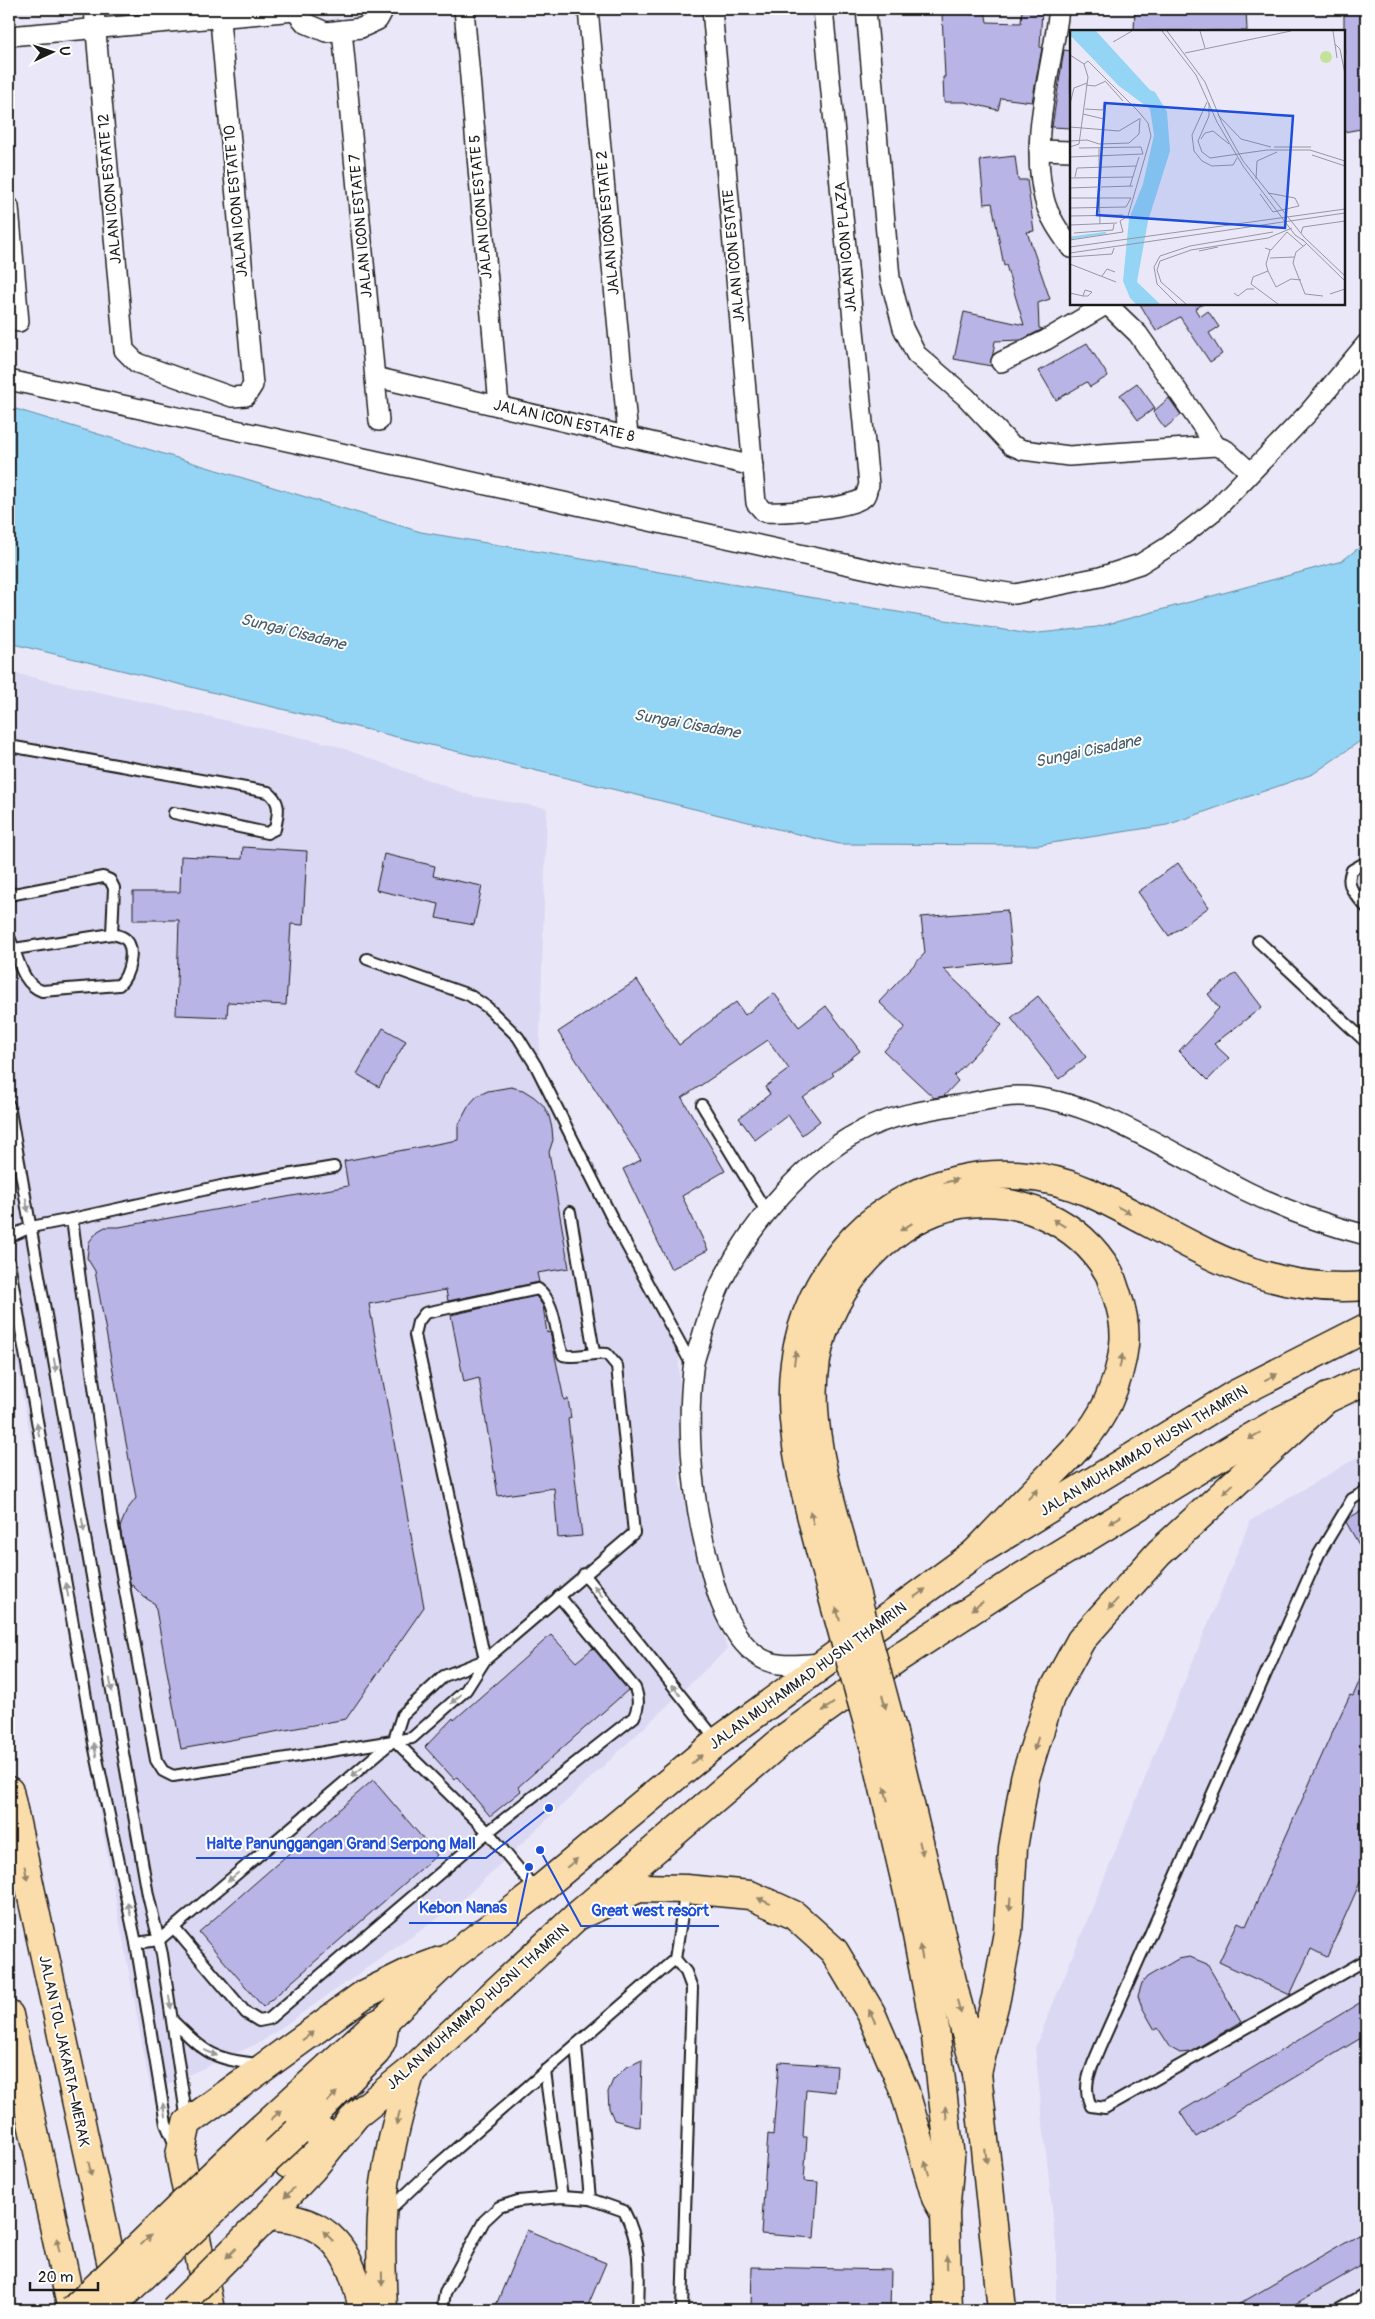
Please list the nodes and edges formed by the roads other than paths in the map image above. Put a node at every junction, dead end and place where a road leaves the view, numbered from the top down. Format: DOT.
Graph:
graph roads {
  1 [pos="94,9"];
  2 [pos="384,9"];
  3 [pos="464,9"];
  4 [pos="588,9"];
  5 [pos="712,9"];
  6 [pos="823,9"];
  7 [pos="866,9"];
  8 [pos="1059,9"];
  9 [pos="296,10"];
  10 [pos="219,13"];
  11 [pos="96,28"];
  12 [pos="342,30"];
  13 [pos="9,36"];
  14 [pos="1039,150"];
  15 [pos="1070,151"];
  16 [pos="9,207"];
  17 [pos="1070,247"];
  18 [pos="1105,305"];
  19 [pos="1108,305"];
  20 [pos="19,322"];
  21 [pos="1366,344"];
  22 [pos="124,350"];
  23 [pos="1001,362"];
  24 [pos="375,377"];
  25 [pos="9,380"];
  26 [pos="499,406"];
  27 [pos="379,421"];
  28 [pos="628,436"];
  29 [pos="1216,446"];
  30 [pos="753,466"];
  31 [pos="1250,472"];
  32 [pos="756,503"];
  33 [pos="9,746"];
  34 [pos="174,813"];
  35 [pos="1366,862"];
  36 [pos="9,895"];
  37 [pos="1366,907"];
  38 [pos="112,934"];
  39 [pos="9,937"];
  40 [pos="1258,941"];
  41 [pos="14,948"];
  42 [pos="367,959"];
  43 [pos="1366,1042"];
  44 [pos="9,1105"];
  45 [pos="702,1105"];
  46 [pos="334,1167"];
  47 [pos="570,1212"];
  48 [pos="767,1213"];
  49 [pos="72,1219"];
  50 [pos="31,1227"];
  51 [pos="1366,1234"];
  52 [pos="9,1237"];
  53 [pos="9,1262"];
  54 [pos="1366,1286"];
  55 [pos="1366,1328"];
  56 [pos="594,1352"];
  57 [pos="693,1368"];
  58 [pos="1366,1380"];
  59 [pos="1328,1397"];
  60 [pos="1366,1491"];
  61 [pos="974,1554"];
  62 [pos="834,1560"];
  63 [pos="584,1574"];
  64 [pos="559,1596"];
  65 [pos="485,1660"];
  66 [pos="824,1663"];
  67 [pos="883,1739"];
  68 [pos="394,1740"];
  69 [pos="717,1742"];
  70 [pos="9,1791"];
  71 [pos="488,1832"];
  72 [pos="686,1889"];
  73 [pos="537,1892"];
  74 [pos="577,1916"];
  75 [pos="174,1928"];
  76 [pos="160,1940"];
  77 [pos="136,1944"];
  78 [pos="451,1957"];
  79 [pos="675,1959"];
  80 [pos="1366,1960"];
  81 [pos="9,2015"];
  82 [pos="385,2020"];
  83 [pos="174,2022"];
  84 [pos="576,2044"];
  85 [pos="268,2064"];
  86 [pos="411,2071"];
  87 [pos="545,2071"];
  88 [pos="977,2073"];
  89 [pos="187,2123"];
  90 [pos="180,2155"];
  91 [pos="300,2167"];
  92 [pos="562,2197"];
  93 [pos="590,2199"];
  94 [pos="944,2214"];
  95 [pos="382,2217"];
  96 [pos="266,2218"];
  97 [pos="1366,2293"];
  98 [pos="72,2310"];
  99 [pos="108,2310"];
  100 [pos="122,2310"];
  101 [pos="130,2310"];
  102 [pos="174,2310"];
  103 [pos="210,2310"];
  104 [pos="362,2310"];
  105 [pos="383,2310"];
  106 [pos="442,2310"];
  107 [pos="638,2310"];
  108 [pos="682,2310"];
  109 [pos="948,2310"];
  110 [pos="1002,2310"];
  111 [pos="1336,2310"];
  1 -- 11 [label="street, JALAN ICON ESTATE 12"];
  2 -- 12 [label="street"];
  3 -- 26 [label="street, JALAN ICON ESTATE 5"];
  4 -- 28 [label="street, JALAN ICON ESTATE 2"];
  5 -- 30 [label="street, JALAN ICON ESTATE"];
  6 -- 32 [label="street, JALAN ICON PLAZA"];
  7 -- 29 [label="street"];
  8 -- 14 [label="street"];
  9 -- 10 [label="street"];
  9 -- 12 [label="street"];
  10 -- 11 [label="street"];
  10 -- 22 [label="street, JALAN ICON ESTATE 10"];
  11 -- 13 [label="street"];
  11 -- 22 [label="street, JALAN ICON ESTATE 12"];
  12 -- 24 [label="street, JALAN ICON ESTATE 7"];
  14 -- 15 [label="street"];
  14 -- 17 [label="street"];
  16 -- 20 [label="street"];
  18 -- 23 [label="street"];
  19 -- 29 [label="street"];
  21 -- 31 [label="street"];
  24 -- 26 [label="street, JALAN ICON ESTATE 8"];
  24 -- 27 [label="street, JALAN ICON ESTATE 7"];
  25 -- 31 [label="street"];
  26 -- 28 [label="street, JALAN ICON ESTATE 8"];
  28 -- 30 [label="street, JALAN ICON ESTATE 8"];
  29 -- 31 [label="street"];
  30 -- 32 [label="street, JALAN ICON ESTATE"];
  33 -- 34 [label="lane"];
  35 -- 37 [label="lane"];
  36 -- 38 [label="lane"];
  38 -- 41 [label="lane"];
  38 -- 41 [label="lane"];
  39 -- 41 [label="lane"];
  40 -- 43 [label="lane"];
  42 -- 57 [label="lane"];
  44 -- 50 [label="lane, one-way"];
  45 -- 48 [label="lane"];
  46 -- 49 [label="lane"];
  47 -- 56 [label="lane"];
  48 -- 51 [label="street"];
  48 -- 57 [label="street"];
  49 -- 50 [label="lane"];
  49 -- 68 [label="lane"];
  50 -- 52 [label="lane"];
  50 -- 76 [label="lane, one-way"];
  77 -- 53 [label="lane, one-way"];
  62 -- 54 [label="main road, one-way"];
  61 -- 55 [label="main road, JALAN MUHAMMAD HUSNI THAMRIN, one-way"];
  56 -- 63 [label="lane"];
  56 -- 65 [label="lane"];
  57 -- 66 [label="street"];
  58 -- 59 [label="main road, JALAN MUHAMMAD HUSNI THAMRIN"];
  59 -- 74 [label="main road, JALAN MUHAMMAD HUSNI THAMRIN, one-way"];
  59 -- 88 [label="main road, one-way"];
  60 -- 80 [label="lane"];
  61 -- 62 [label="main road, one-way"];
  66 -- 61 [label="main road, JALAN MUHAMMAD HUSNI THAMRIN, one-way"];
  62 -- 67 [label="main road, bridge"];
  63 -- 64 [label="lane"];
  69 -- 63 [label="lane, one-way"];
  64 -- 65 [label="lane"];
  64 -- 71 [label="lane"];
  65 -- 68 [label="lane, one-way"];
  65 -- 68 [label="lane"];
  66 -- 69 [label="main road, JALAN MUHAMMAD HUSNI THAMRIN"];
  67 -- 88 [label="main road, one-way"];
  94 -- 67 [label="main road, one-way"];
  68 -- 71 [label="lane"];
  68 -- 75 [label="lane, one-way"];
  73 -- 69 [label="main road, JALAN MUHAMMAD HUSNI THAMRIN, one-way"];
  70 -- 100 [label="main road, JALAN TOL JAKARTA–MERAK, one-way"];
  71 -- 73 [label="lane"];
  71 -- 75 [label="lane"];
  72 -- 74 [label="main road"];
  72 -- 79 [label="lane"];
  94 -- 72 [label="main road, one-way"];
  73 -- 78 [label="main road, JALAN MUHAMMAD HUSNI THAMRIN"];
  74 -- 86 [label="main road, JALAN MUHAMMAD HUSNI THAMRIN"];
  75 -- 76 [label="lane"];
  76 -- 77 [label="lane"];
  76 -- 83 [label="lane, one-way"];
  90 -- 77 [label="lane, one-way"];
  78 -- 82 [label="main road, JALAN MUHAMMAD HUSNI THAMRIN"];
  85 -- 78 [label="main road, one-way"];
  79 -- 84 [label="lane"];
  79 -- 108 [label="lane"];
  98 -- 81 [label="main road, one-way"];
  98 -- 82 [label="main road, JALAN MUHAMMAD HUSNI THAMRIN, one-way, bridge"];
  99 -- 82 [label="main road, one-way, bridge"];
  83 -- 85 [label="lane, one-way"];
  83 -- 89 [label="lane"];
  84 -- 87 [label="lane"];
  84 -- 93 [label="lane"];
  85 -- 89 [label="main road"];
  86 -- 91 [label="main road, JALAN MUHAMMAD HUSNI THAMRIN"];
  86 -- 95 [label="main road, one-way"];
  87 -- 92 [label="lane"];
  87 -- 95 [label="lane"];
  88 -- 110 [label="main road, one-way"];
  89 -- 90 [label="main road"];
  90 -- 103 [label="main road"];
  91 -- 96 [label="main road, one-way"];
  91 -- 101 [label="main road"];
  92 -- 93 [label="lane"];
  92 -- 106 [label="lane"];
  93 -- 107 [label="lane"];
  109 -- 94 [label="main road, one-way"];
  95 -- 105 [label="main road, one-way"];
  96 -- 102 [label="main road, one-way, bridge"];
  104 -- 96 [label="main road, one-way"];
  97 -- 111 [label="lane"];
}
